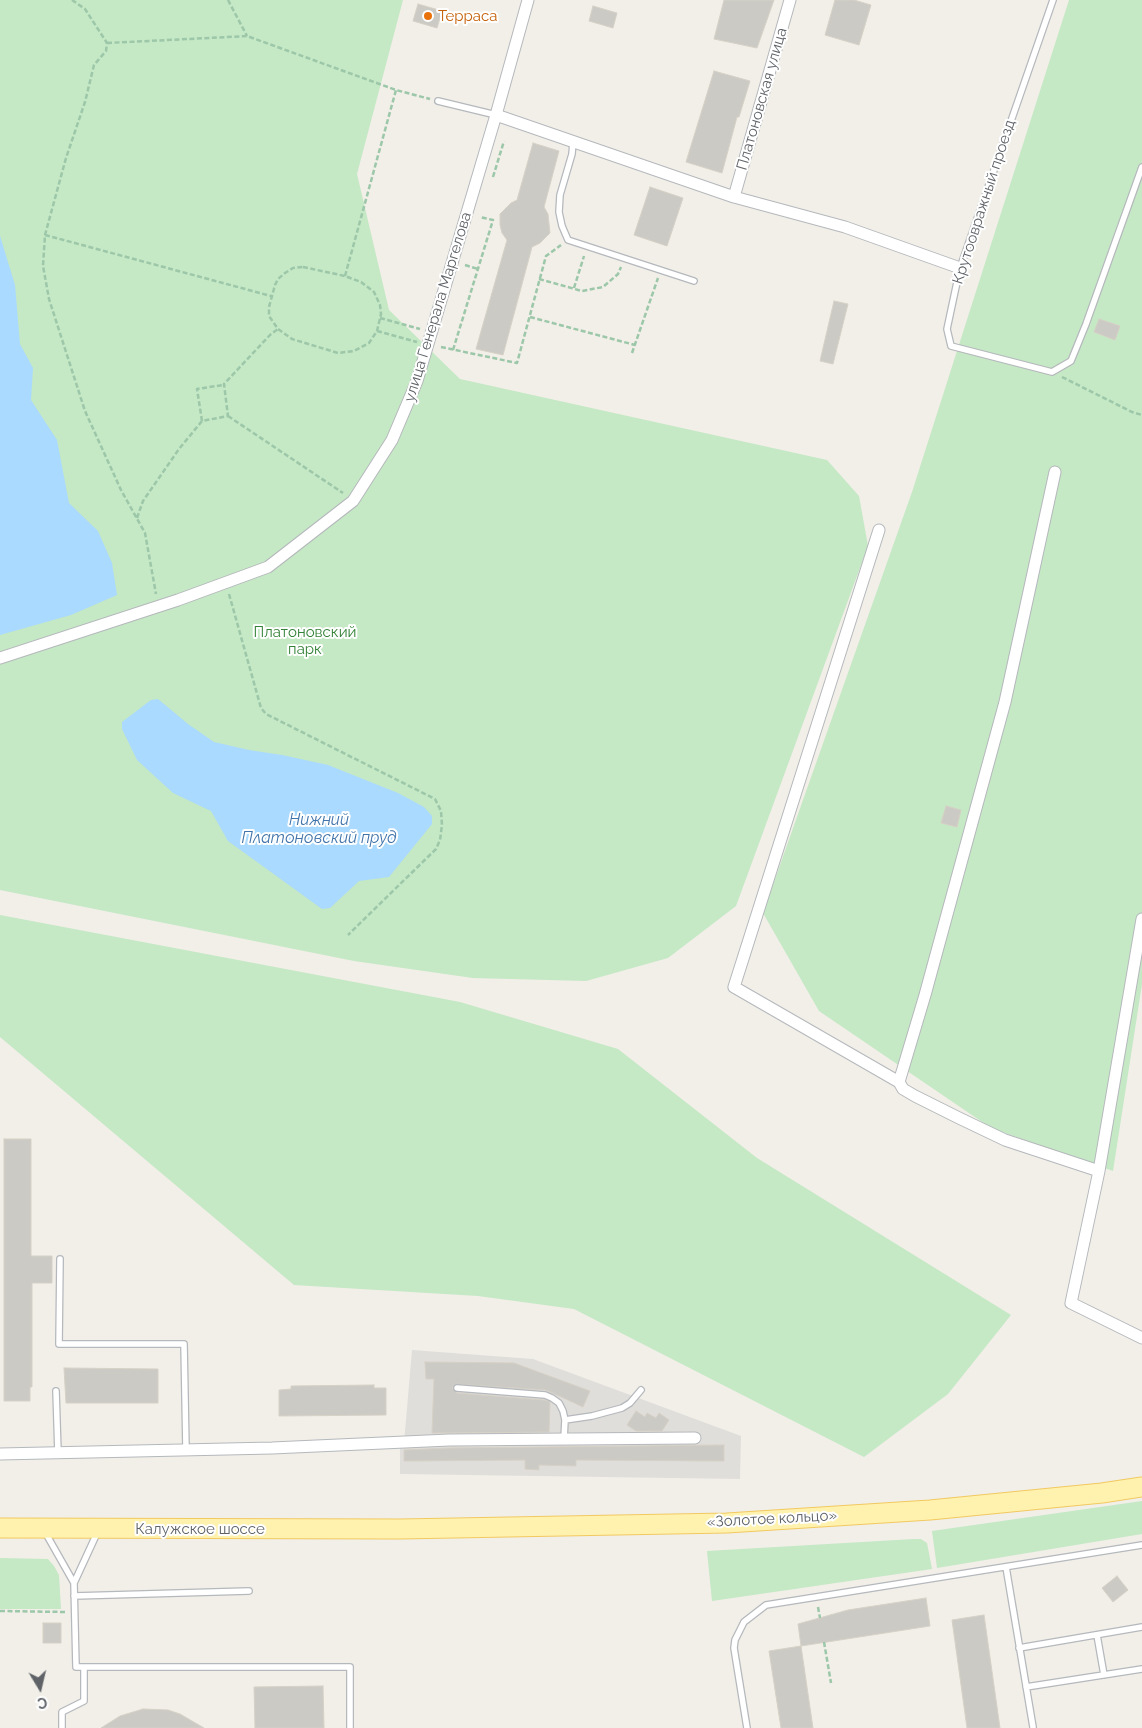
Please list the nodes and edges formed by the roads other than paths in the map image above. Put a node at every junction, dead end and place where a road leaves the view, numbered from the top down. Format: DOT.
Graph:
graph roads {
  1 [pos="528,0"];
  2 [pos="790,0"];
  3 [pos="1053,0"];
  4 [pos="438,102"];
  5 [pos="496,115"];
  6 [pos="573,142"];
  7 [pos="1142,167"];
  8 [pos="734,197"];
  9 [pos="960,268"];
  10 [pos="694,281"];
  11 [pos="1055,472"];
  12 [pos="879,530"];
  13 [pos="0,658"];
  14 [pos="1142,919"];
  15 [pos="899,1082"];
  16 [pos="1099,1171"];
  17 [pos="60,1259"];
  18 [pos="1142,1338"];
  19 [pos="457,1388"];
  20 [pos="641,1390"];
  21 [pos="56,1391"];
  22 [pos="565,1420"];
  23 [pos="696,1438"];
  24 [pos="564,1439"];
  25 [pos="186,1449"];
  26 [pos="58,1453"];
  27 [pos="0,1454"];
  28 [pos="1142,1487"];
  29 [pos="0,1528"];
  30 [pos="43,1528"];
  31 [pos="99,1528"];
  32 [pos="400,1529"];
  33 [pos="1142,1545"];
  34 [pos="1006,1568"];
  35 [pos="74,1584"];
  36 [pos="249,1591"];
  37 [pos="74,1596"];
  38 [pos="1142,1628"];
  39 [pos="1097,1635"];
  40 [pos="1019,1648"];
  41 [pos="84,1667"];
  42 [pos="1142,1669"];
  43 [pos="1104,1675"];
  44 [pos="1026,1687"];
  45 [pos="1032,1727"];
  46 [pos="62,1728"];
  47 [pos="350,1728"];
  48 [pos="746,1728"];
  1 -- 5 [label="street, улица Генерала Маргелова"];
  2 -- 8 [label="street, Платоновская улица"];
  3 -- 9 [label="lane, Крутоовражный проезд"];
  4 -- 5 [label="lane"];
  5 -- 6 [label="street"];
  5 -- 13 [label="street, улица Генерала Маргелова"];
  6 -- 8 [label="street"];
  6 -- 10 [label="lane"];
  7 -- 9 [label="lane, Крутоовражный проезд"];
  8 -- 9 [label="street"];
  11 -- 15 [label="street"];
  12 -- 15 [label="street"];
  14 -- 16 [label="street"];
  15 -- 16 [label="street"];
  16 -- 18 [label="street"];
  17 -- 25 [label="lane"];
  19 -- 22 [label="lane"];
  20 -- 22 [label="lane"];
  21 -- 26 [label="lane"];
  22 -- 24 [label="lane"];
  23 -- 24 [label="street"];
  24 -- 25 [label="street"];
  25 -- 26 [label="street"];
  26 -- 27 [label="street"];
  28 -- 32 [label="main road, «Золотое кольцо»"];
  29 -- 30 [label="main road, Калужское шоссе"];
  30 -- 31 [label="main road, Калужское шоссе"];
  30 -- 35 [label="lane"];
  31 -- 32 [label="main road, Калужское шоссе"];
  31 -- 35 [label="lane"];
  33 -- 34 [label="lane"];
  34 -- 40 [label="lane"];
  34 -- 48 [label="lane"];
  35 -- 37 [label="lane"];
  36 -- 37 [label="lane"];
  37 -- 41 [label="lane"];
  38 -- 39 [label="lane"];
  39 -- 40 [label="lane"];
  39 -- 43 [label="lane"];
  40 -- 44 [label="lane"];
  41 -- 46 [label="lane"];
  41 -- 47 [label="lane"];
  42 -- 43 [label="lane"];
  43 -- 44 [label="lane"];
  44 -- 45 [label="lane"];
}
